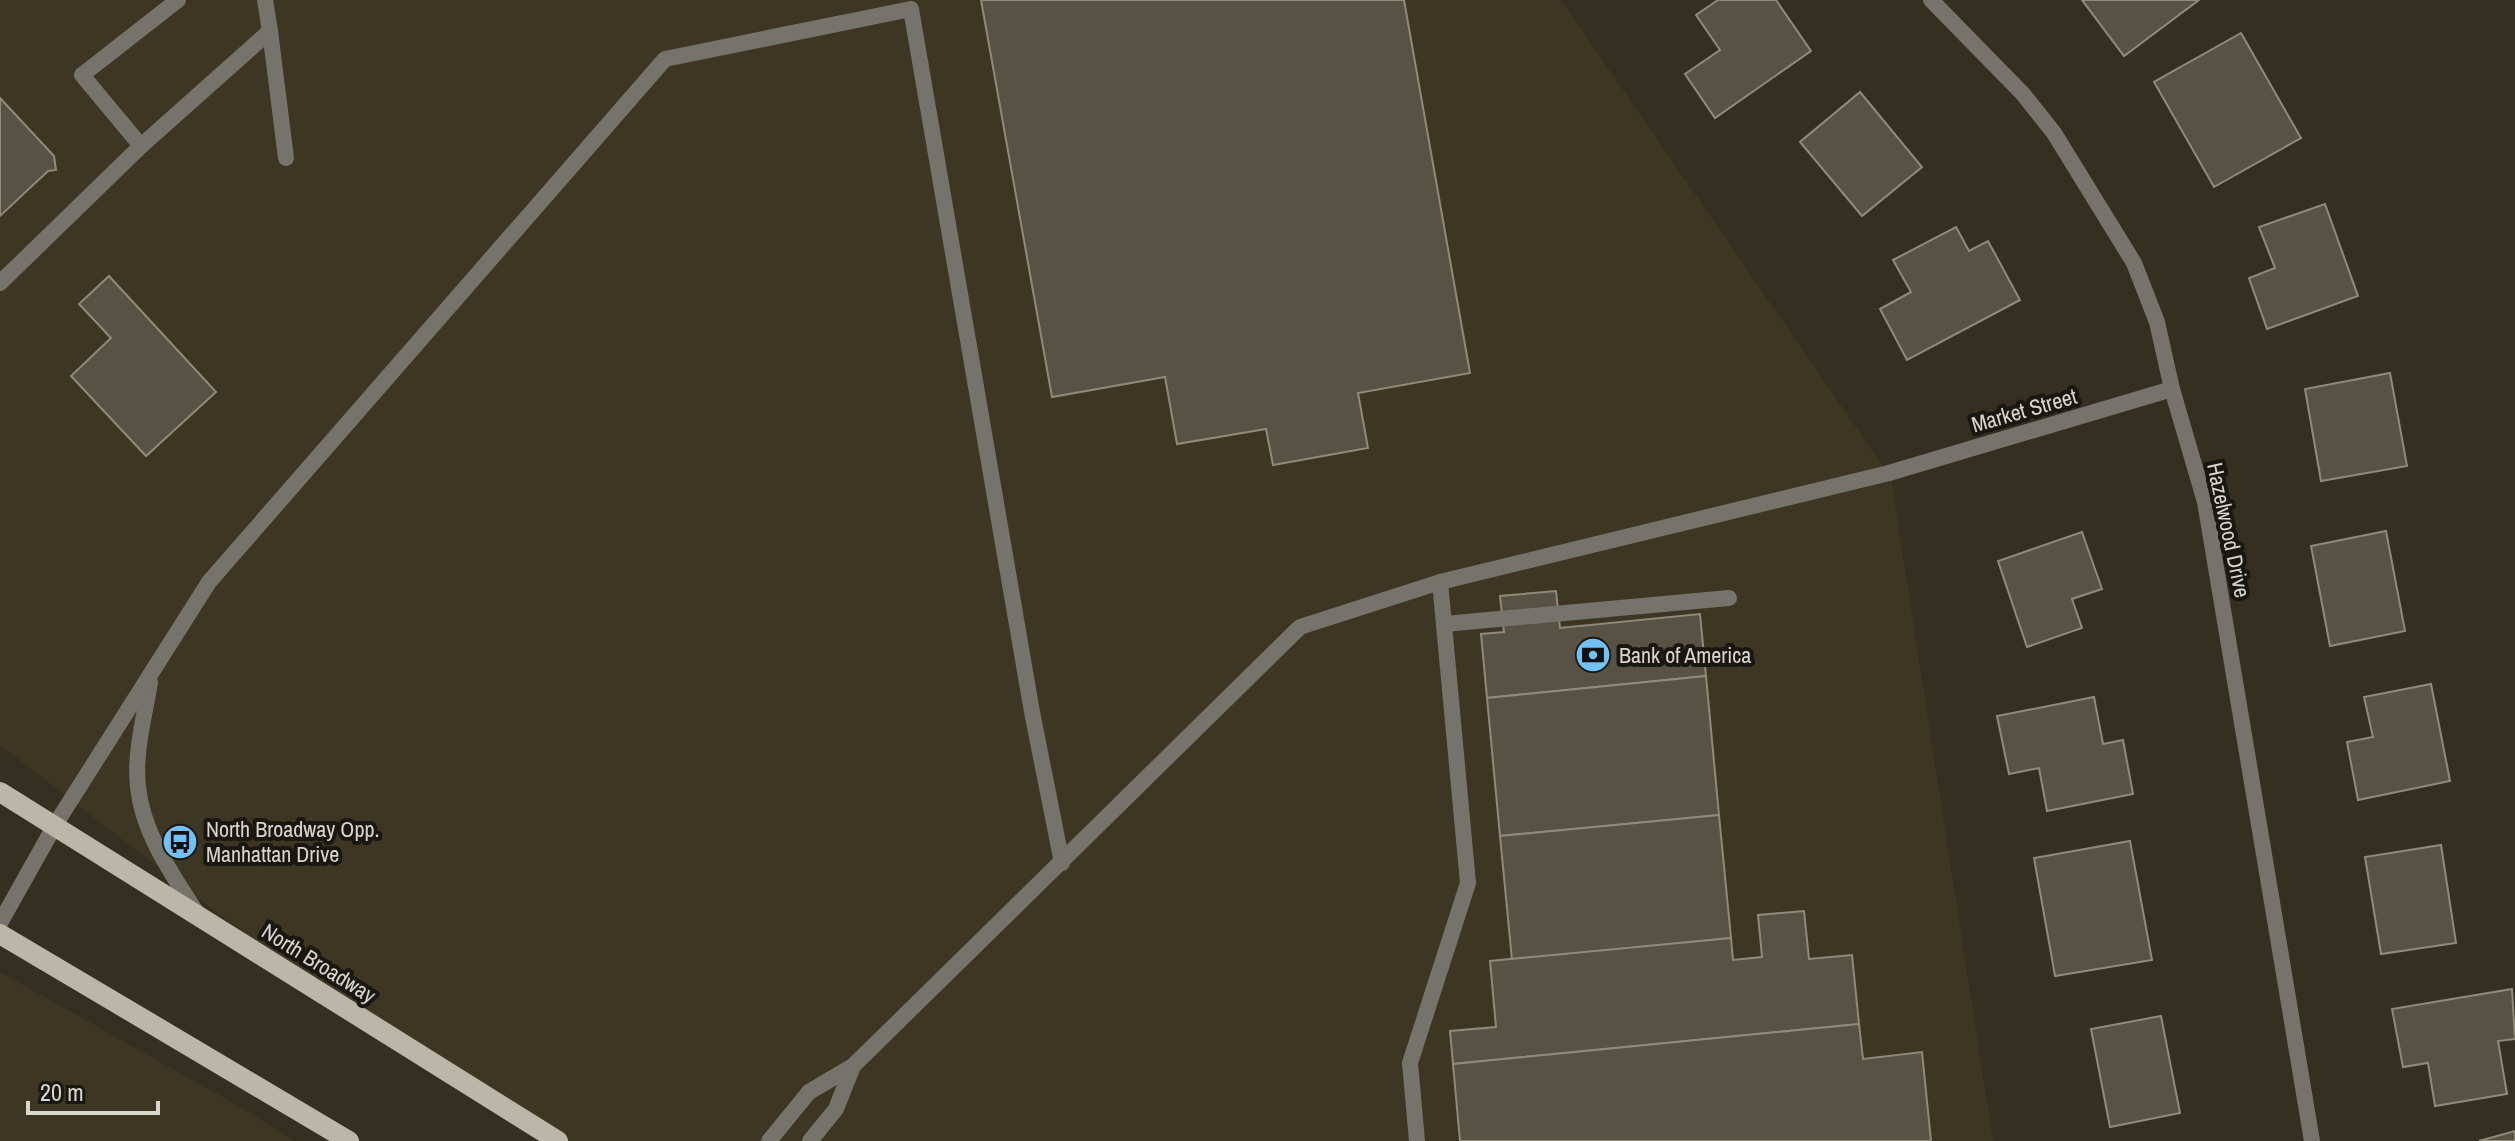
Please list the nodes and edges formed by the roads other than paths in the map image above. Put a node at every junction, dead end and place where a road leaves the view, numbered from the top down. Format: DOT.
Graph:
graph roads {
  1 [pos="178,0"];
  2 [pos="265,0"];
  3 [pos="1931,0"];
  4 [pos="270,31"];
  5 [pos="141,146"];
  6 [pos="286,158"];
  7 [pos="0,283"];
  8 [pos="2172,389"];
  9 [pos="1440,582"];
  10 [pos="1729,598"];
  11 [pos="1444,624"];
  12 [pos="152,673"];
  13 [pos="0,792"];
  14 [pos="55,825"];
  15 [pos="1062,863"];
  16 [pos="199,916"];
  17 [pos="0,923"];
  18 [pos="0,934"];
  19 [pos="853,1066"];
  20 [pos="349,1141"];
  21 [pos="558,1141"];
  22 [pos="769,1141"];
  23 [pos="810,1141"];
  24 [pos="1417,1141"];
  25 [pos="2312,1141"];
  1 -- 5 [label="street"];
  2 -- 4 [label="street"];
  3 -- 8 [label="street, Hazelwood Drive"];
  4 -- 5 [label="street"];
  4 -- 6 [label="street"];
  5 -- 7 [label="street"];
  8 -- 9 [label="street, Market Street"];
  8 -- 25 [label="street, Hazelwood Drive"];
  9 -- 11 [label="street"];
  9 -- 15 [label="street, Market Street"];
  10 -- 11 [label="street"];
  11 -- 24 [label="street"];
  12 -- 14 [label="street"];
  12 -- 15 [label="street"];
  12 -- 16 [label="street"];
  13 -- 14 [label="main road, North Broadway"];
  14 -- 16 [label="main road, North Broadway"];
  14 -- 17 [label="street"];
  15 -- 19 [label="street, Market Street"];
  16 -- 21 [label="main road, North Broadway"];
  18 -- 20 [label="main road"];
  19 -- 22 [label="street"];
  19 -- 23 [label="street"];
}
